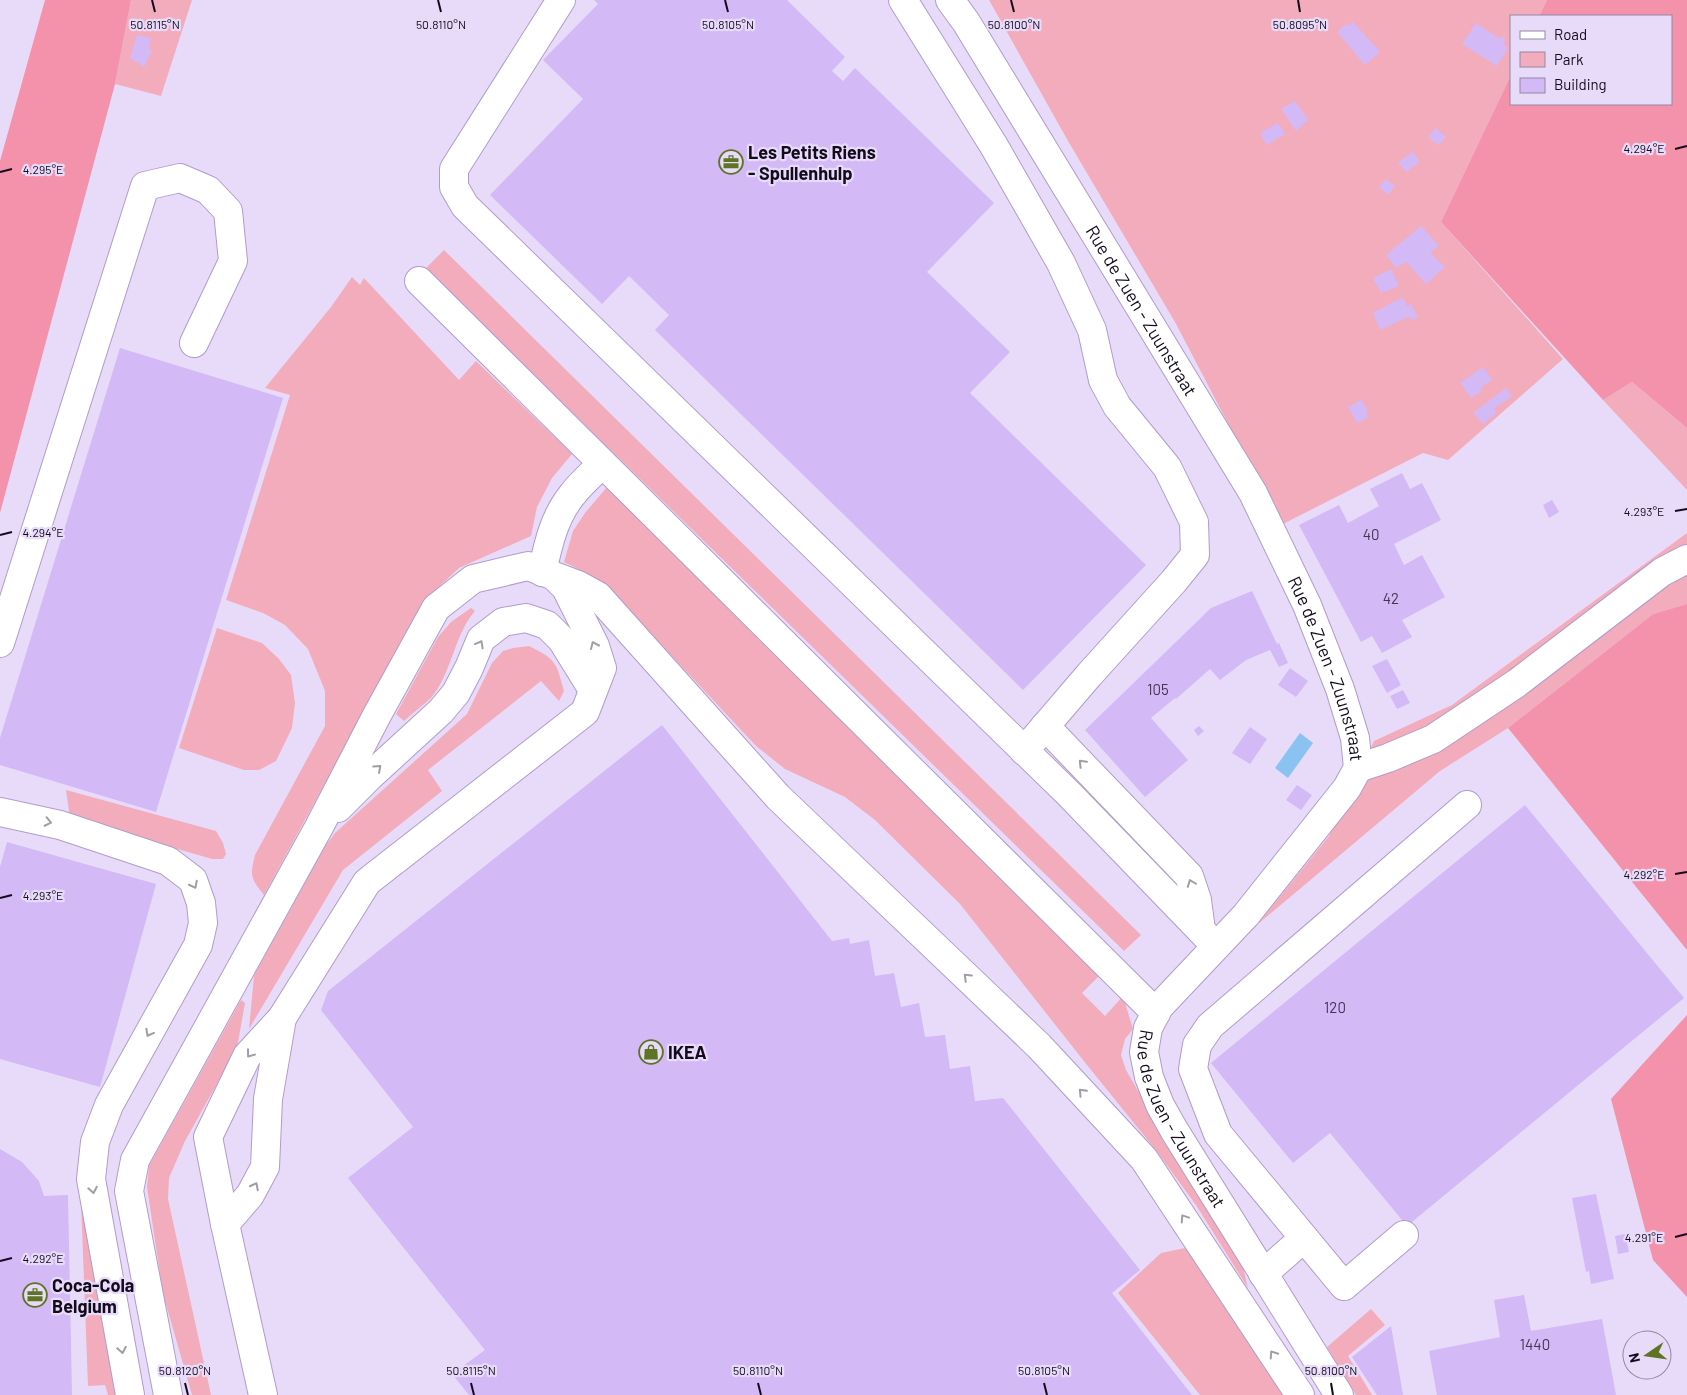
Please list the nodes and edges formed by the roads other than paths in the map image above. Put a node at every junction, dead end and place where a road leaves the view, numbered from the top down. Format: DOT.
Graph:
graph roads {
  1 [pos="561,0"];
  2 [pos="903,0"];
  3 [pos="950,0"];
  4 [pos="419,281"];
  5 [pos="194,343"];
  6 [pos="602,464"];
  7 [pos="1687,559"];
  8 [pos="549,574"];
  9 [pos="0,643"];
  10 [pos="593,690"];
  11 [pos="1045,726"];
  12 [pos="1024,751"];
  13 [pos="1358,768"];
  14 [pos="1467,805"];
  15 [pos="0,812"];
  16 [pos="319,827"];
  17 [pos="1209,938"];
  18 [pos="1156,1013"];
  19 [pos="282,1018"];
  20 [pos="225,1224"];
  21 [pos="1404,1235"];
  22 [pos="1304,1238"];
  23 [pos="1263,1274"];
  24 [pos="130,1395"];
  25 [pos="168,1395"];
  26 [pos="263,1395"];
  27 [pos="1300,1395"];
  28 [pos="1339,1395"];
  1 -- 12 [label="street"];
  2 -- 11 [label="street"];
  3 -- 13 [label="street, Rue de Zuen - Zuunstraat"];
  4 -- 6 [label="street"];
  5 -- 9 [label="street"];
  6 -- 8 [label="street"];
  6 -- 18 [label="street"];
  7 -- 13 [label="street"];
  10 -- 8 [label="street, one-way"];
  8 -- 16 [label="street"];
  27 -- 8 [label="street, one-way"];
  16 -- 10 [label="street, one-way"];
  10 -- 19 [label="street"];
  11 -- 12 [label="street"];
  17 -- 11 [label="street, one-way"];
  12 -- 17 [label="street"];
  13 -- 17 [label="street, Rue de Zuen - Zuunstraat"];
  14 -- 22 [label="street"];
  15 -- 24 [label="street, one-way"];
  16 -- 25 [label="street"];
  17 -- 18 [label="street, Rue de Zuen - Zuunstraat"];
  18 -- 23 [label="street, Rue de Zuen - Zuunstraat"];
  20 -- 19 [label="street, one-way"];
  19 -- 20 [label="street, one-way"];
  20 -- 26 [label="street"];
  21 -- 22 [label="street"];
  22 -- 23 [label="street"];
  23 -- 28 [label="street, Rue de Zuen - Zuunstraat"];
}
